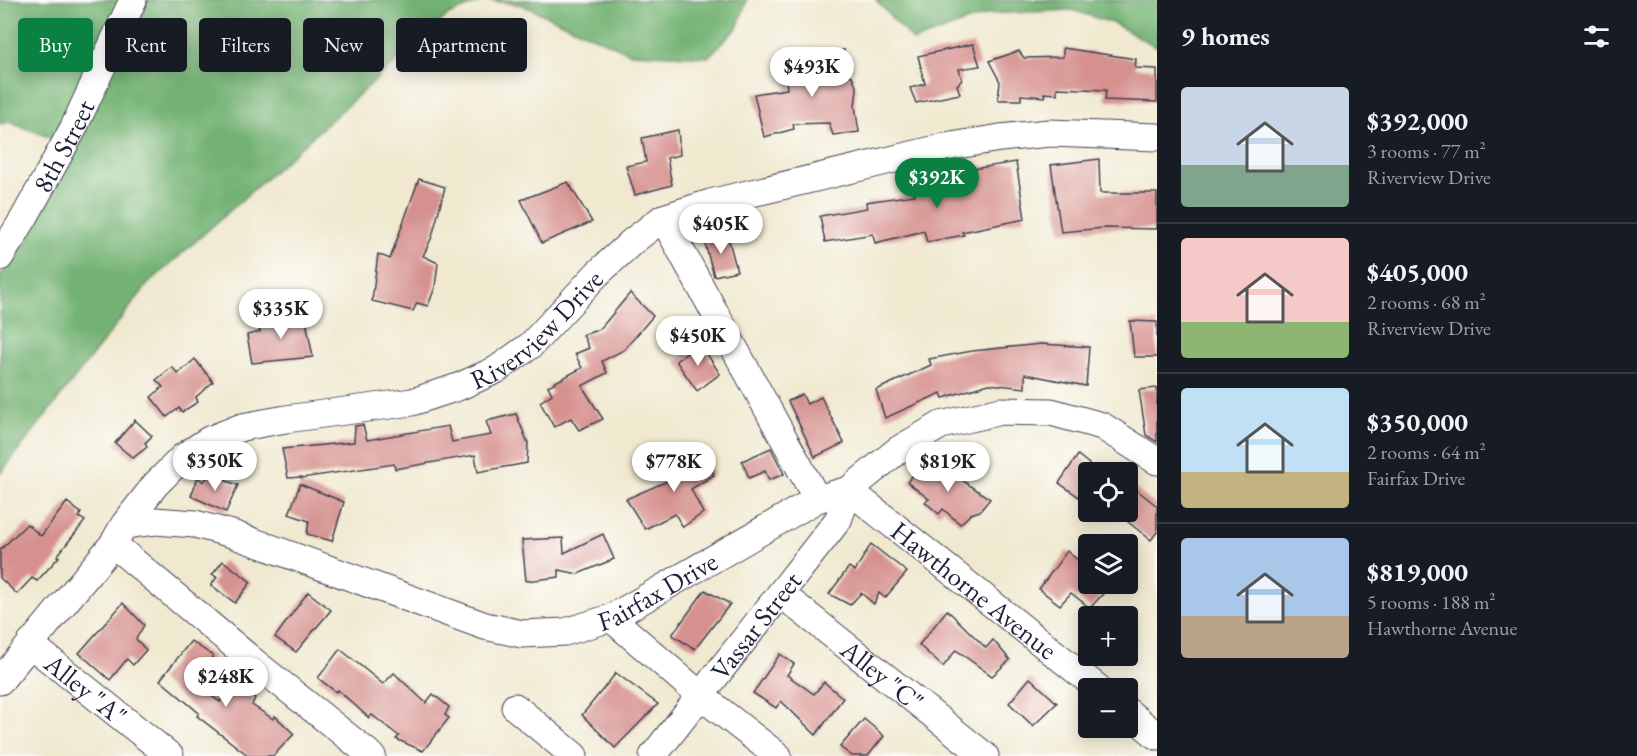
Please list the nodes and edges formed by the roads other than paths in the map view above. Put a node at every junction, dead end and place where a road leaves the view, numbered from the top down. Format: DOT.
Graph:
graph roads {
  1 [pos="133,0"];
  2 [pos="1157,137"];
  3 [pos="663,218"];
  4 [pos="0,256"];
  5 [pos="1157,461"];
  6 [pos="849,490"];
  7 [pos="817,499"];
  8 [pos="119,534"];
  9 [pos="782,594"];
  10 [pos="611,618"];
  11 [pos="30,644"];
  12 [pos="1085,678"];
  13 [pos="0,681"];
  14 [pos="701,696"];
  15 [pos="515,707"];
  16 [pos="1138,720"];
  17 [pos="1157,735"];
  18 [pos="170,756"];
  19 [pos="372,756"];
  20 [pos="574,756"];
  21 [pos="653,756"];
  22 [pos="778,756"];
  23 [pos="985,756"];
  1 -- 4 [label="street, 8th Street"];
  2 -- 3 [label="street, Riverview Drive"];
  3 -- 7 [label="street"];
  3 -- 8 [label="street, Riverview Drive"];
  5 -- 6 [label="street, Fairfax Drive"];
  6 -- 7 [label="street, Fairfax Drive"];
  6 -- 9 [label="street, Vassar Street"];
  6 -- 12 [label="street, Hawthorne Avenue"];
  7 -- 10 [label="street, Fairfax Drive"];
  8 -- 10 [label="street, Fairfax Drive"];
  8 -- 11 [label="street, Riverview Drive"];
  8 -- 19 [label="street"];
  9 -- 14 [label="street, Vassar Street"];
  9 -- 23 [label="street, Alley \"C\""];
  10 -- 14 [label="street"];
  11 -- 13 [label="street, Riverview Drive"];
  11 -- 18 [label="street, Alley \"A\""];
  14 -- 21 [label="street, Vassar Street"];
  14 -- 22 [label="street"];
  15 -- 20 [label="street"];
  16 -- 17 [label="street"];
}
